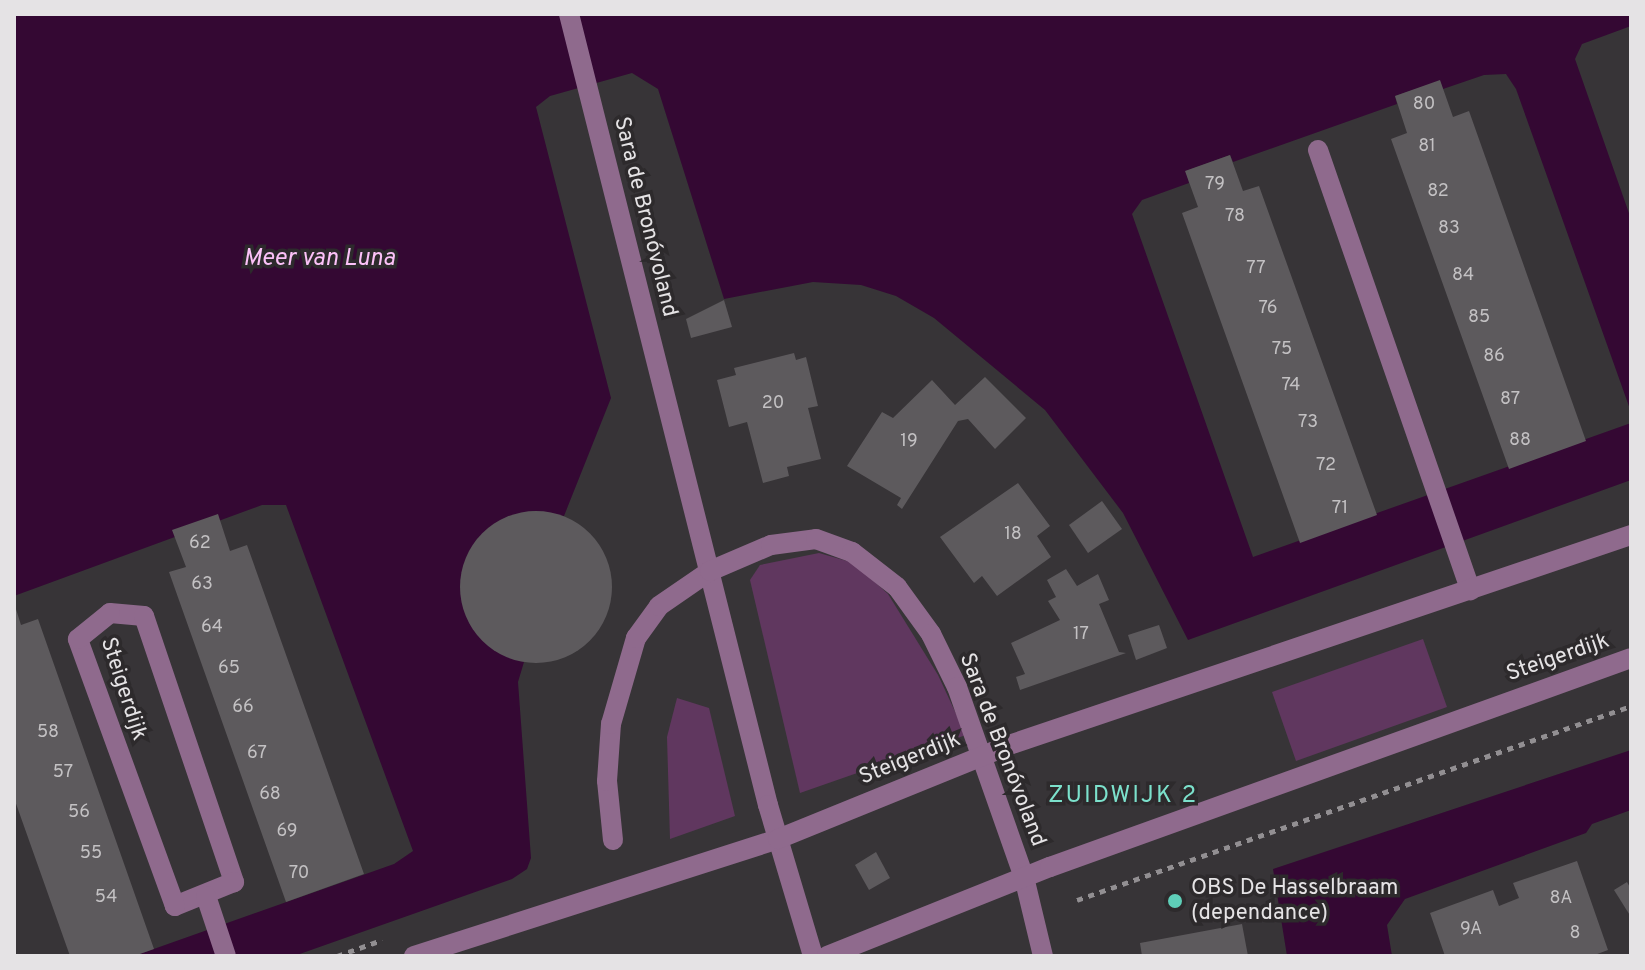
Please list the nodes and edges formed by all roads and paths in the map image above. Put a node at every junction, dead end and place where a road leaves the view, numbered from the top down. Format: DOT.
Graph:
graph roads {
  1 [pos="569,14"];
  2 [pos="1318,150"];
  3 [pos="1631,535"];
  4 [pos="710,571"];
  5 [pos="1470,590"];
  6 [pos="1631,658"];
  7 [pos="1631,706"];
  8 [pos="981,756"];
  9 [pos="778,839"];
  10 [pos="613,840"];
  11 [pos="1024,877"];
  12 [pos="206,896"];
  13 [pos="1033,915"];
  14 [pos="226,956"];
  15 [pos="414,956"];
  16 [pos="813,956"];
  17 [pos="827,956"];
  18 [pos="1043,956"];
  1 -- 4 [label="street, Sara de Bronóvoland"];
  2 -- 5 [label="street"];
  3 -- 5 [label="street, Steigerdijk"];
  4 -- 8 [label="street, Sara de Bronóvoland"];
  4 -- 9 [label="street, Sara de Bronóvoland"];
  4 -- 10 [label="street, Sara de Bronóvoland"];
  5 -- 8 [label="street, Steigerdijk"];
  6 -- 11 [label="street, Steigerdijk"];
  7 -- 13 [label="path"];
  8 -- 9 [label="street, Steigerdijk"];
  8 -- 11 [label="street, Sara de Bronóvoland"];
  9 -- 15 [label="street, Steigerdijk"];
  9 -- 16 [label="street, Sara de Bronóvoland"];
  11 -- 13 [label="street, Sara de Bronóvoland"];
  11 -- 17 [label="street, Steigerdijk"];
  12 -- 12 [label="street, Steigerdijk"];
  12 -- 14 [label="street"];
  13 -- 18 [label="street, Sara de Bronóvoland"];
}
